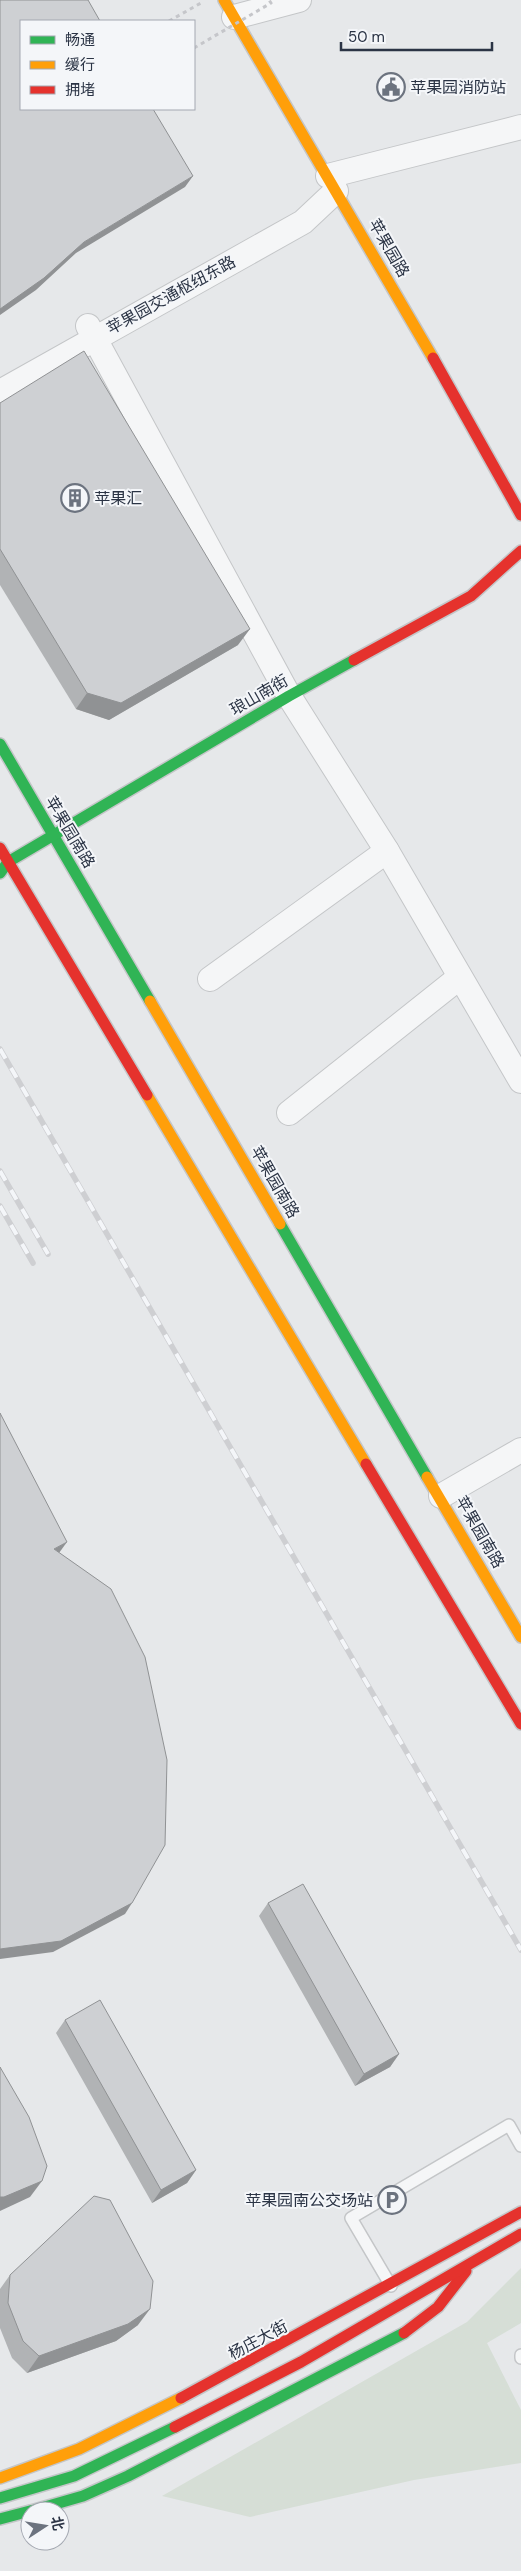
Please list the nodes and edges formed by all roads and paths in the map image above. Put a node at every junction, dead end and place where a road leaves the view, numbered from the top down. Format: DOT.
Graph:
graph roads {
  1 [pos="206,0"];
  2 [pos="269,0"];
  3 [pos="299,0"];
  4 [pos="229,8"];
  5 [pos="171,20"];
  6 [pos="195,47"];
  7 [pos="521,128"];
  8 [pos="332,184"];
  9 [pos="92,332"];
  10 [pos="0,392"];
  11 [pos="521,515"];
  12 [pos="521,551"];
  13 [pos="289,696"];
  14 [pos="0,744"];
  15 [pos="54,835"];
  16 [pos="0,848"];
  17 [pos="387,851"];
  18 [pos="4,861"];
  19 [pos="0,874"];
  20 [pos="460,977"];
  21 [pos="210,979"];
  22 [pos="521,1081"];
  23 [pos="289,1113"];
  24 [pos="521,1450"];
  25 [pos="441,1496"];
  26 [pos="521,1637"];
  27 [pos="521,1724"];
  28 [pos="521,2146"];
  29 [pos="521,2212"];
  30 [pos="521,2234"];
  31 [pos="475,2260"];
  32 [pos="391,2286"];
  33 [pos="400,2303"];
  34 [pos="0,2478"];
  35 [pos="0,2498"];
  36 [pos="65,2501"];
  37 [pos="20,2514"];
  38 [pos="0,2520"];
  1 -- 5 [label="path"];
  2 -- 6 [label="path, bridge"];
  3 -- 4 [label="street"];
  4 -- 8 [label="main road, 苹果园路"];
  7 -- 8 [label="street"];
  8 -- 9 [label="street, 苹果园交通枢纽东路"];
  8 -- 11 [label="main road, 苹果园路"];
  9 -- 10 [label="street, 苹果园交通枢纽东路"];
  9 -- 13 [label="street"];
  12 -- 13 [label="main road, 琅山南街"];
  13 -- 15 [label="main road, 琅山南街"];
  13 -- 17 [label="street"];
  14 -- 15 [label="main road, 苹果园南路"];
  15 -- 18 [label="main road, 琅山南街"];
  15 -- 25 [label="main road, 苹果园南路"];
  16 -- 18 [label="main road"];
  17 -- 20 [label="street"];
  17 -- 21 [label="street"];
  18 -- 19 [label="main road"];
  18 -- 27 [label="main road"];
  20 -- 22 [label="street"];
  20 -- 23 [label="street"];
  24 -- 25 [label="street"];
  25 -- 26 [label="main road, 苹果园南路"];
  28 -- 32 [label="lane"];
  29 -- 32 [label="main road, 杨庄大街"];
  30 -- 31 [label="main road"];
  31 -- 33 [label="main road"];
  31 -- 36 [label="main road"];
  32 -- 33 [label="lane"];
  32 -- 34 [label="main road, 杨庄大街"];
  33 -- 35 [label="main road"];
  37 -- 38 [label="main road"];
}
